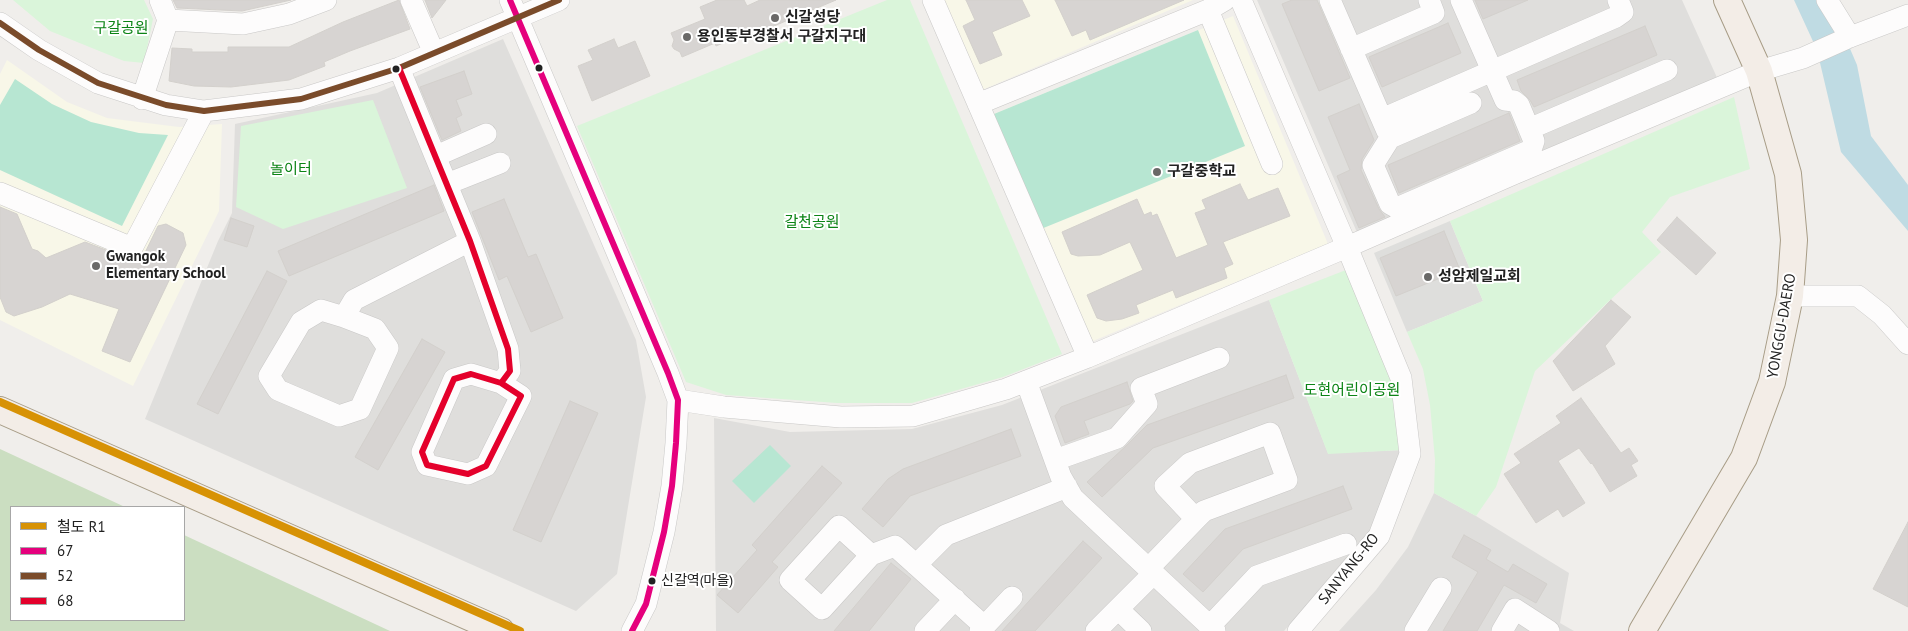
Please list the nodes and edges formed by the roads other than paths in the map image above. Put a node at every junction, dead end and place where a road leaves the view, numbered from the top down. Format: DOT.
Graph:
graph roads {
  1 [pos="160,0"];
  2 [pos="326,0"];
  3 [pos="411,0"];
  4 [pos="560,0"];
  5 [pos="933,0"];
  6 [pos="1241,0"];
  7 [pos="1429,0"];
  8 [pos="1461,0"];
  9 [pos="1618,0"];
  10 [pos="1727,0"];
  11 [pos="1827,0"];
  12 [pos="1337,2"];
  13 [pos="1217,5"];
  14 [pos="514,9"];
  15 [pos="1908,15"];
  16 [pos="168,20"];
  17 [pos="0,23"];
  18 [pos="1849,38"];
  19 [pos="1351,48"];
  20 [pos="434,53"];
  21 [pos="399,68"];
  22 [pos="1667,70"];
  23 [pos="1492,71"];
  24 [pos="1759,71"];
  25 [pos="142,98"];
  26 [pos="1472,103"];
  27 [pos="978,104"];
  28 [pos="204,111"];
  29 [pos="1386,129"];
  30 [pos="1529,129"];
  31 [pos="486,134"];
  32 [pos="436,156"];
  33 [pos="500,164"];
  34 [pos="1272,164"];
  35 [pos="447,184"];
  36 [pos="0,193"];
  37 [pos="470,241"];
  38 [pos="1347,248"];
  39 [pos="1790,296"];
  40 [pos="344,317"];
  41 [pos="1908,344"];
  42 [pos="1088,357"];
  43 [pos="1219,358"];
  44 [pos="1026,381"];
  45 [pos="501,383"];
  46 [pos="678,400"];
  47 [pos="0,410"];
  48 [pos="1055,460"];
  49 [pos="1067,487"];
  50 [pos="1196,519"];
  51 [pos="1346,544"];
  52 [pos="871,555"];
  53 [pos="916,564"];
  54 [pos="1151,571"];
  55 [pos="1441,588"];
  56 [pos="1012,597"];
  57 [pos="955,599"];
  58 [pos="1118,609"];
  59 [pos="982,629"];
  60 [pos="1212,629"];
  61 [pos="1301,630"];
  62 [pos="500,631"];
  63 [pos="632,631"];
  64 [pos="925,631"];
  65 [pos="1096,631"];
  66 [pos="1141,631"];
  67 [pos="1415,631"];
  68 [pos="1502,631"];
  69 [pos="1549,631"];
  70 [pos="1642,631"];
  1 -- 16 [label="street"];
  2 -- 16 [label="street"];
  3 -- 20 [label="street"];
  4 -- 14 [label="street"];
  5 -- 27 [label="street"];
  6 -- 38 [label="street, SANYANG-RO"];
  7 -- 19 [label="street"];
  8 -- 23 [label="street"];
  9 -- 23 [label="street"];
  10 -- 24 [label="main road, YONGGU-DAERO"];
  11 -- 18 [label="street"];
  12 -- 19 [label="street"];
  13 -- 27 [label="street"];
  13 -- 34 [label="street"];
  14 -- 20 [label="street"];
  14 -- 46 [label="street"];
  15 -- 18 [label="street"];
  16 -- 25 [label="street"];
  17 -- 25 [label="street"];
  18 -- 24 [label="street"];
  19 -- 29 [label="street"];
  20 -- 21 [label="street"];
  21 -- 28 [label="street"];
  21 -- 32 [label="street"];
  22 -- 30 [label="street"];
  23 -- 29 [label="street"];
  23 -- 30 [label="street"];
  24 -- 38 [label="street"];
  24 -- 39 [label="main road, YONGGU-DAERO"];
  25 -- 28 [label="street"];
  26 -- 29 [label="street"];
  27 -- 42 [label="street"];
  28 -- 36 [label="street"];
  29 -- 30 [label="street"];
  31 -- 32 [label="street"];
  32 -- 35 [label="street"];
  33 -- 35 [label="street"];
  35 -- 37 [label="street"];
  37 -- 40 [label="street"];
  37 -- 45 [label="street"];
  38 -- 42 [label="street"];
  38 -- 61 [label="street, SANYANG-RO"];
  39 -- 41 [label="street"];
  39 -- 70 [label="main road, YONGGU-DAERO"];
  40 -- 40 [label="street"];
  42 -- 44 [label="street"];
  43 -- 48 [label="street"];
  44 -- 46 [label="street"];
  44 -- 48 [label="street"];
  45 -- 45 [label="street"];
  46 -- 63 [label="street"];
  47 -- 62 [label="main road"];
  48 -- 49 [label="street"];
  49 -- 53 [label="street"];
  49 -- 54 [label="street"];
  50 -- 50 [label="street"];
  50 -- 54 [label="street"];
  51 -- 60 [label="street"];
  52 -- 53 [label="street"];
  53 -- 57 [label="street"];
  54 -- 58 [label="street"];
  54 -- 60 [label="street"];
  55 -- 67 [label="street"];
  56 -- 59 [label="street"];
  57 -- 59 [label="street"];
  57 -- 64 [label="street"];
  58 -- 65 [label="street"];
  58 -- 66 [label="street"];
  68 -- 69 [label="street"];
}
